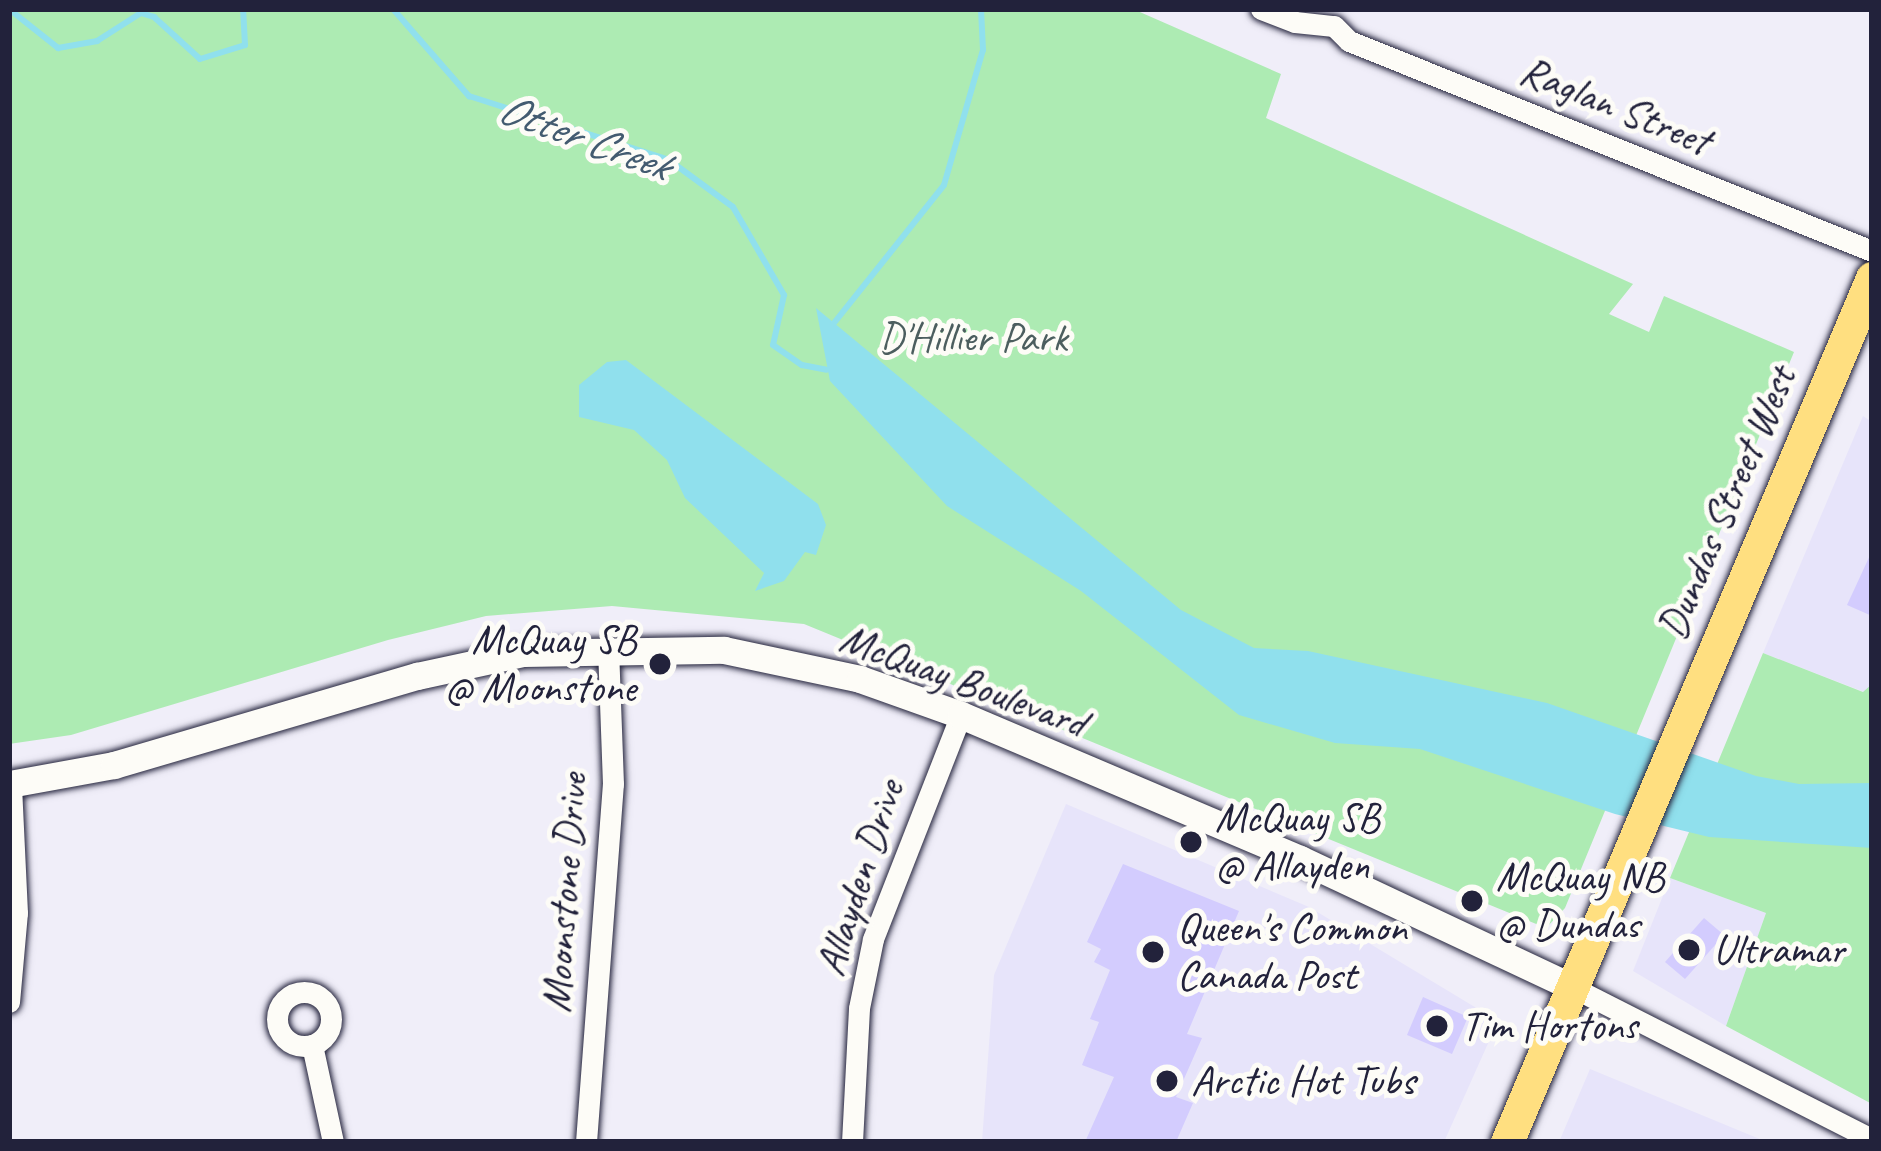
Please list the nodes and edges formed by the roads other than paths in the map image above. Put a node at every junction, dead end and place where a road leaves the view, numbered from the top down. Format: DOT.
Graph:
graph roads {
  1 [pos="1261,9"];
  2 [pos="1334,17"];
  3 [pos="1872,251"];
  4 [pos="1872,278"];
  5 [pos="608,649"];
  6 [pos="961,716"];
  7 [pos="10,784"];
  8 [pos="1572,987"];
  9 [pos="9,1002"];
  10 [pos="312,1045"];
  11 [pos="1872,1139"];
  12 [pos="333,1142"];
  13 [pos="586,1142"];
  14 [pos="852,1142"];
  15 [pos="1507,1142"];
  1 -- 2 [label="street, Raglan Street"];
  2 -- 3 [label="street, Raglan Street"];
  4 -- 8 [label="main road, Dundas Street West"];
  5 -- 6 [label="street, McQuay Boulevard"];
  5 -- 7 [label="street, McQuay Boulevard"];
  5 -- 13 [label="street, Moonstone Drive"];
  6 -- 8 [label="street, McQuay Boulevard"];
  6 -- 14 [label="street, Allayden Drive"];
  7 -- 9 [label="street"];
  8 -- 11 [label="street"];
  8 -- 15 [label="main road"];
  10 -- 12 [label="street"];
}
